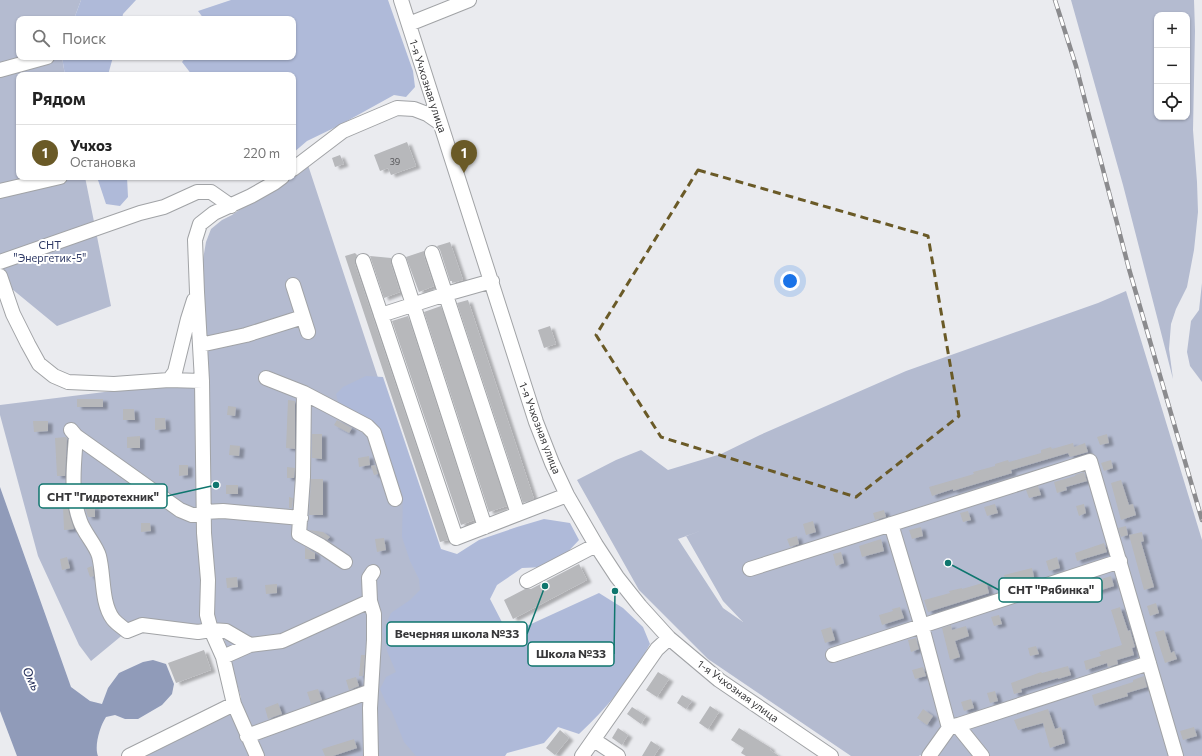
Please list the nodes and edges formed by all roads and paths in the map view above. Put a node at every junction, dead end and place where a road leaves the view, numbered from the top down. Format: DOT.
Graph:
graph roads {
  1 [pos="401,0"];
  2 [pos="469,0"];
  3 [pos="409,24"];
  4 [pos="36,60"];
  5 [pos="0,70"];
  6 [pos="440,123"];
  7 [pos="296,167"];
  8 [pos="47,180"];
  9 [pos="278,180"];
  10 [pos="0,191"];
  11 [pos="230,206"];
  12 [pos="432,253"];
  13 [pos="363,261"];
  14 [pos="399,261"];
  15 [pos="0,262"];
  16 [pos="0,276"];
  17 [pos="492,281"];
  18 [pos="293,285"];
  19 [pos="197,292"];
  20 [pos="446,294"];
  21 [pos="413,305"];
  22 [pos="381,315"];
  23 [pos="303,317"];
  24 [pos="308,332"];
  25 [pos="200,345"];
  26 [pos="266,378"];
  27 [pos="169,380"];
  28 [pos="202,381"];
  29 [pos="304,393"];
  30 [pos="567,495"];
  31 [pos="395,499"];
  32 [pos="204,512"];
  33 [pos="518,514"];
  34 [pos="300,518"];
  35 [pos="891,524"];
  36 [pos="485,527"];
  37 [pos="596,545"];
  38 [pos="1120,561"];
  39 [pos="345,562"];
  40 [pos="750,569"];
  41 [pos="373,572"];
  42 [pos="527,581"];
  43 [pos="370,601"];
  44 [pos="922,626"];
  45 [pos="211,630"];
  46 [pos="669,638"];
  47 [pos="250,646"];
  48 [pos="833,655"];
  49 [pos="223,657"];
  50 [pos="1149,663"];
  51 [pos="371,691"];
  52 [pos="234,704"];
  53 [pos="953,727"];
  54 [pos="248,736"];
  55 [pos="594,740"];
  56 [pos="129,756"];
  57 [pos="257,756"];
  58 [pos="371,756"];
  59 [pos="582,756"];
  60 [pos="618,756"];
  61 [pos="831,756"];
  62 [pos="929,756"];
  63 [pos="982,756"];
  64 [pos="1176,756"];
  1 -- 3 [label="street, 1-я Учхозная улица"];
  2 -- 3 [label="street"];
  3 -- 6 [label="street, 1-я Учхозная улица"];
  4 -- 5 [label="street"];
  6 -- 7 [label="street"];
  6 -- 17 [label="street, 1-я Учхозная улица"];
  8 -- 10 [label="street"];
  9 -- 11 [label="street"];
  11 -- 15 [label="street"];
  11 -- 19 [label="street"];
  12 -- 20 [label="street"];
  13 -- 22 [label="street"];
  14 -- 21 [label="street"];
  16 -- 27 [label="street"];
  17 -- 20 [label="street"];
  17 -- 30 [label="street, 1-я Учхозная улица"];
  18 -- 23 [label="street"];
  19 -- 25 [label="street"];
  19 -- 27 [label="street"];
  20 -- 21 [label="street"];
  20 -- 33 [label="street"];
  21 -- 22 [label="street"];
  21 -- 36 [label="street"];
  22 -- 36 [label="street"];
  23 -- 24 [label="street"];
  23 -- 25 [label="street"];
  25 -- 28 [label="street"];
  26 -- 29 [label="street"];
  27 -- 28 [label="street"];
  28 -- 32 [label="street"];
  29 -- 31 [label="street"];
  29 -- 34 [label="street"];
  30 -- 33 [label="street"];
  30 -- 37 [label="street, 1-я Учхозная улица"];
  32 -- 34 [label="street"];
  32 -- 45 [label="street"];
  32 -- 45 [label="street"];
  33 -- 36 [label="street"];
  34 -- 39 [label="street"];
  35 -- 38 [label="street"];
  35 -- 40 [label="street"];
  35 -- 44 [label="street"];
  37 -- 42 [label="street"];
  37 -- 46 [label="street, 1-я Учхозная улица"];
  38 -- 44 [label="street"];
  38 -- 50 [label="street"];
  41 -- 43 [label="street"];
  43 -- 47 [label="street"];
  43 -- 51 [label="street"];
  44 -- 48 [label="street"];
  44 -- 53 [label="street"];
  45 -- 47 [label="street"];
  45 -- 49 [label="street"];
  46 -- 55 [label="street"];
  46 -- 61 [label="street, 1-я Учхозная улица"];
  47 -- 49 [label="street"];
  49 -- 52 [label="street"];
  50 -- 53 [label="street"];
  50 -- 64 [label="street"];
  51 -- 54 [label="street"];
  51 -- 58 [label="street"];
  52 -- 54 [label="street"];
  52 -- 56 [label="street"];
  53 -- 62 [label="street"];
  53 -- 63 [label="street"];
  54 -- 57 [label="street"];
  55 -- 59 [label="street"];
  55 -- 60 [label="street"];
}
